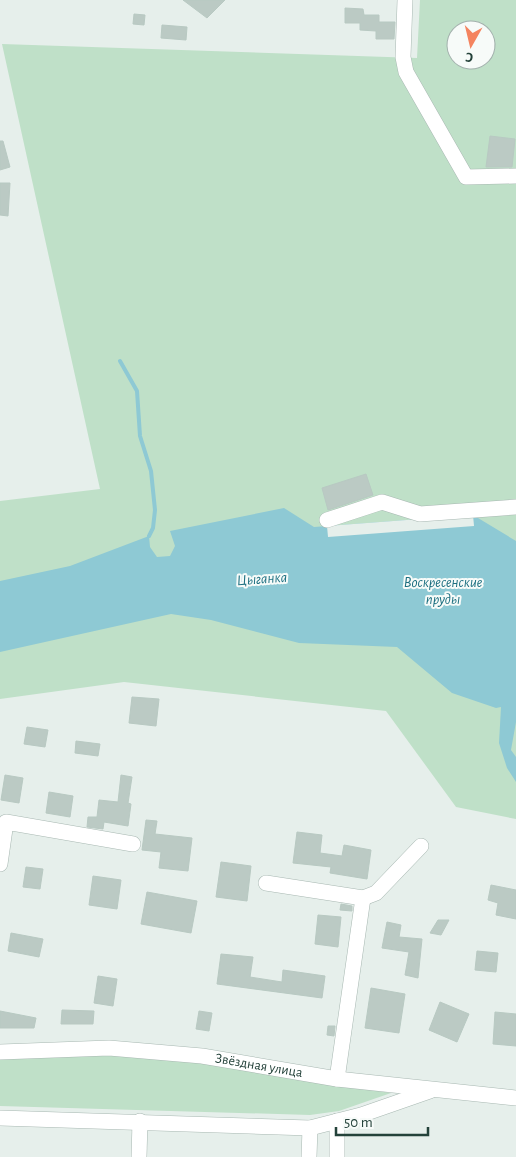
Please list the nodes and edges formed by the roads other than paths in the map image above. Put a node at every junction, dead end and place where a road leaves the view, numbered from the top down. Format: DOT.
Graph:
graph roads {
  1 [pos="405,0"];
  2 [pos="516,176"];
  3 [pos="516,507"];
  4 [pos="327,520"];
  5 [pos="133,844"];
  6 [pos="421,846"];
  7 [pos="0,864"];
  8 [pos="266,883"];
  9 [pos="363,898"];
  10 [pos="0,1052"];
  11 [pos="338,1079"];
  12 [pos="434,1090"];
  13 [pos="516,1098"];
  14 [pos="0,1118"];
  15 [pos="140,1121"];
  16 [pos="337,1121"];
  17 [pos="310,1128"];
  18 [pos="139,1157"];
  19 [pos="309,1157"];
  20 [pos="338,1157"];
  1 -- 2 [label="street"];
  3 -- 4 [label="street"];
  5 -- 7 [label="street"];
  6 -- 9 [label="street"];
  8 -- 9 [label="street"];
  9 -- 11 [label="street"];
  10 -- 11 [label="street, Звёздная улица"];
  11 -- 12 [label="street, Звёздная улица"];
  12 -- 13 [label="street, Звёздная улица"];
  12 -- 16 [label="street"];
  14 -- 15 [label="street"];
  15 -- 17 [label="street"];
  15 -- 18 [label="street"];
  16 -- 17 [label="street"];
  16 -- 20 [label="street"];
  17 -- 19 [label="street"];
}
